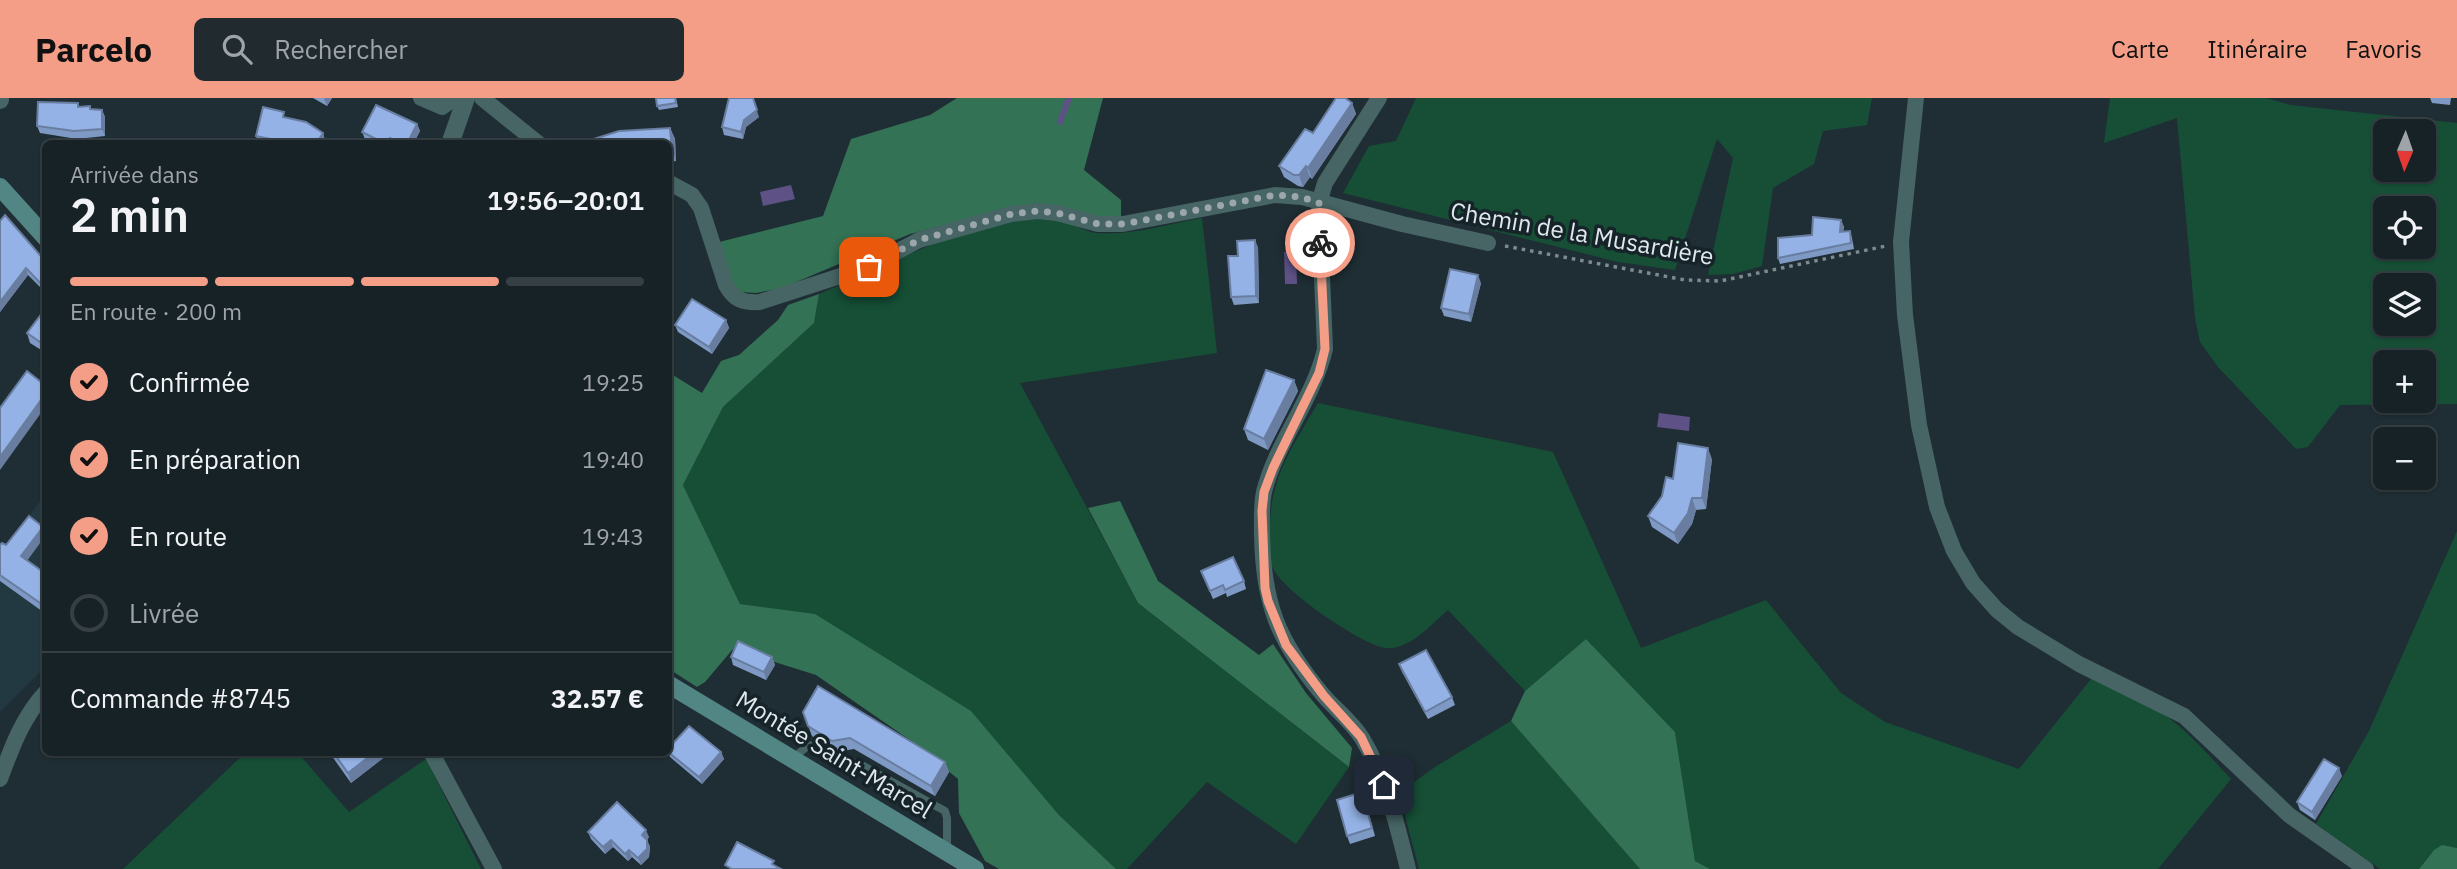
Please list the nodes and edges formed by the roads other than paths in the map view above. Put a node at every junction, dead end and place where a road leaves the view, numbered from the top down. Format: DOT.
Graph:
graph roads {
  1 [pos="421,98"];
  2 [pos="454,98"];
  3 [pos="479,98"];
  4 [pos="1379,98"];
  5 [pos="1916,98"];
  6 [pos="453,140"];
  7 [pos="533,140"];
  8 [pos="672,184"];
  9 [pos="0,187"];
  10 [pos="1319,203"];
  11 [pos="42,234"];
  12 [pos="1488,243"];
  13 [pos="672,686"];
  14 [pos="42,696"];
  15 [pos="433,756"];
  16 [pos="792,758"];
  17 [pos="0,779"];
  18 [pos="947,852"];
  19 [pos="966,867"];
  20 [pos="494,869"];
  21 [pos="1408,869"];
  22 [pos="2366,869"];
  1 -- 2 [label="street"];
  3 -- 6 [label="street"];
  3 -- 7 [label="street"];
  4 -- 10 [label="street"];
  5 -- 22 [label="street"];
  8 -- 10 [label="street, Chemin de la Musardière"];
  9 -- 11 [label="main road"];
  10 -- 12 [label="street, Chemin de la Musardière"];
  10 -- 21 [label="street"];
  13 -- 16 [label="main road, Montée Saint-Marcel"];
  14 -- 17 [label="street"];
  15 -- 20 [label="street"];
  16 -- 18 [label="main road, Montée Saint-Marcel"];
  16 -- 18 [label="lane"];
  18 -- 19 [label="main road, Montée Saint-Marcel"];
}
